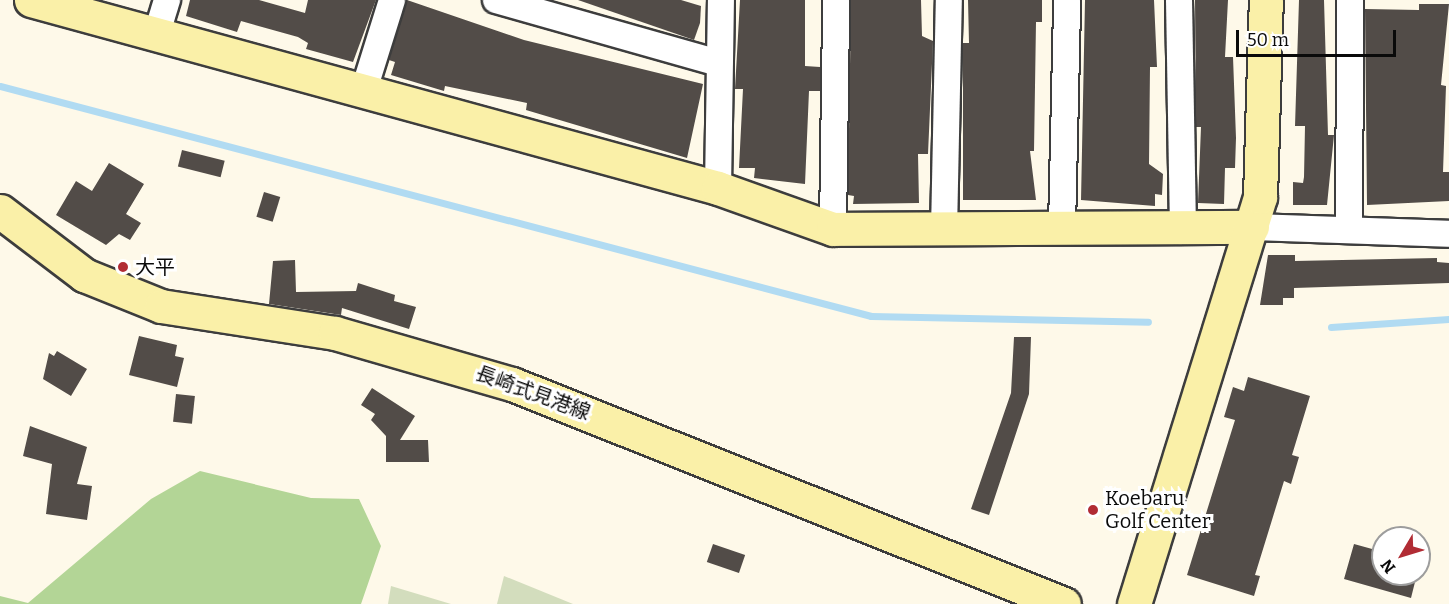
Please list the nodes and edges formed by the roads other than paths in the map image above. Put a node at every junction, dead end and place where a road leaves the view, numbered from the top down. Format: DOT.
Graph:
graph roads {
  1 [pos="31,0"];
  2 [pos="167,0"];
  3 [pos="392,0"];
  4 [pos="496,0"];
  5 [pos="721,0"];
  6 [pos="836,0"];
  7 [pos="949,0"];
  8 [pos="1067,0"];
  9 [pos="1179,0"];
  10 [pos="1266,0"];
  11 [pos="1350,0"];
  12 [pos="156,36"];
  13 [pos="719,63"];
  14 [pos="364,90"];
  15 [pos="718,188"];
  16 [pos="0,211"];
  17 [pos="1252,227"];
  18 [pos="1062,228"];
  19 [pos="833,230"];
  20 [pos="1349,230"];
  21 [pos="944,231"];
  22 [pos="1183,231"];
  23 [pos="1449,234"];
  24 [pos="1064,604"];
  25 [pos="1134,604"];
  1 -- 12 [label="street"];
  2 -- 12 [label="street"];
  3 -- 14 [label="street"];
  4 -- 13 [label="street"];
  5 -- 13 [label="street"];
  6 -- 19 [label="street"];
  7 -- 21 [label="street"];
  8 -- 18 [label="street"];
  9 -- 22 [label="street"];
  10 -- 17 [label="street"];
  11 -- 20 [label="street"];
  12 -- 14 [label="street"];
  13 -- 15 [label="street"];
  14 -- 15 [label="street"];
  15 -- 19 [label="street"];
  16 -- 24 [label="street, 長崎式見港線"];
  17 -- 20 [label="street"];
  17 -- 22 [label="street"];
  17 -- 25 [label="street"];
  18 -- 21 [label="street"];
  18 -- 22 [label="street"];
  19 -- 21 [label="street"];
  20 -- 23 [label="street"];
}
